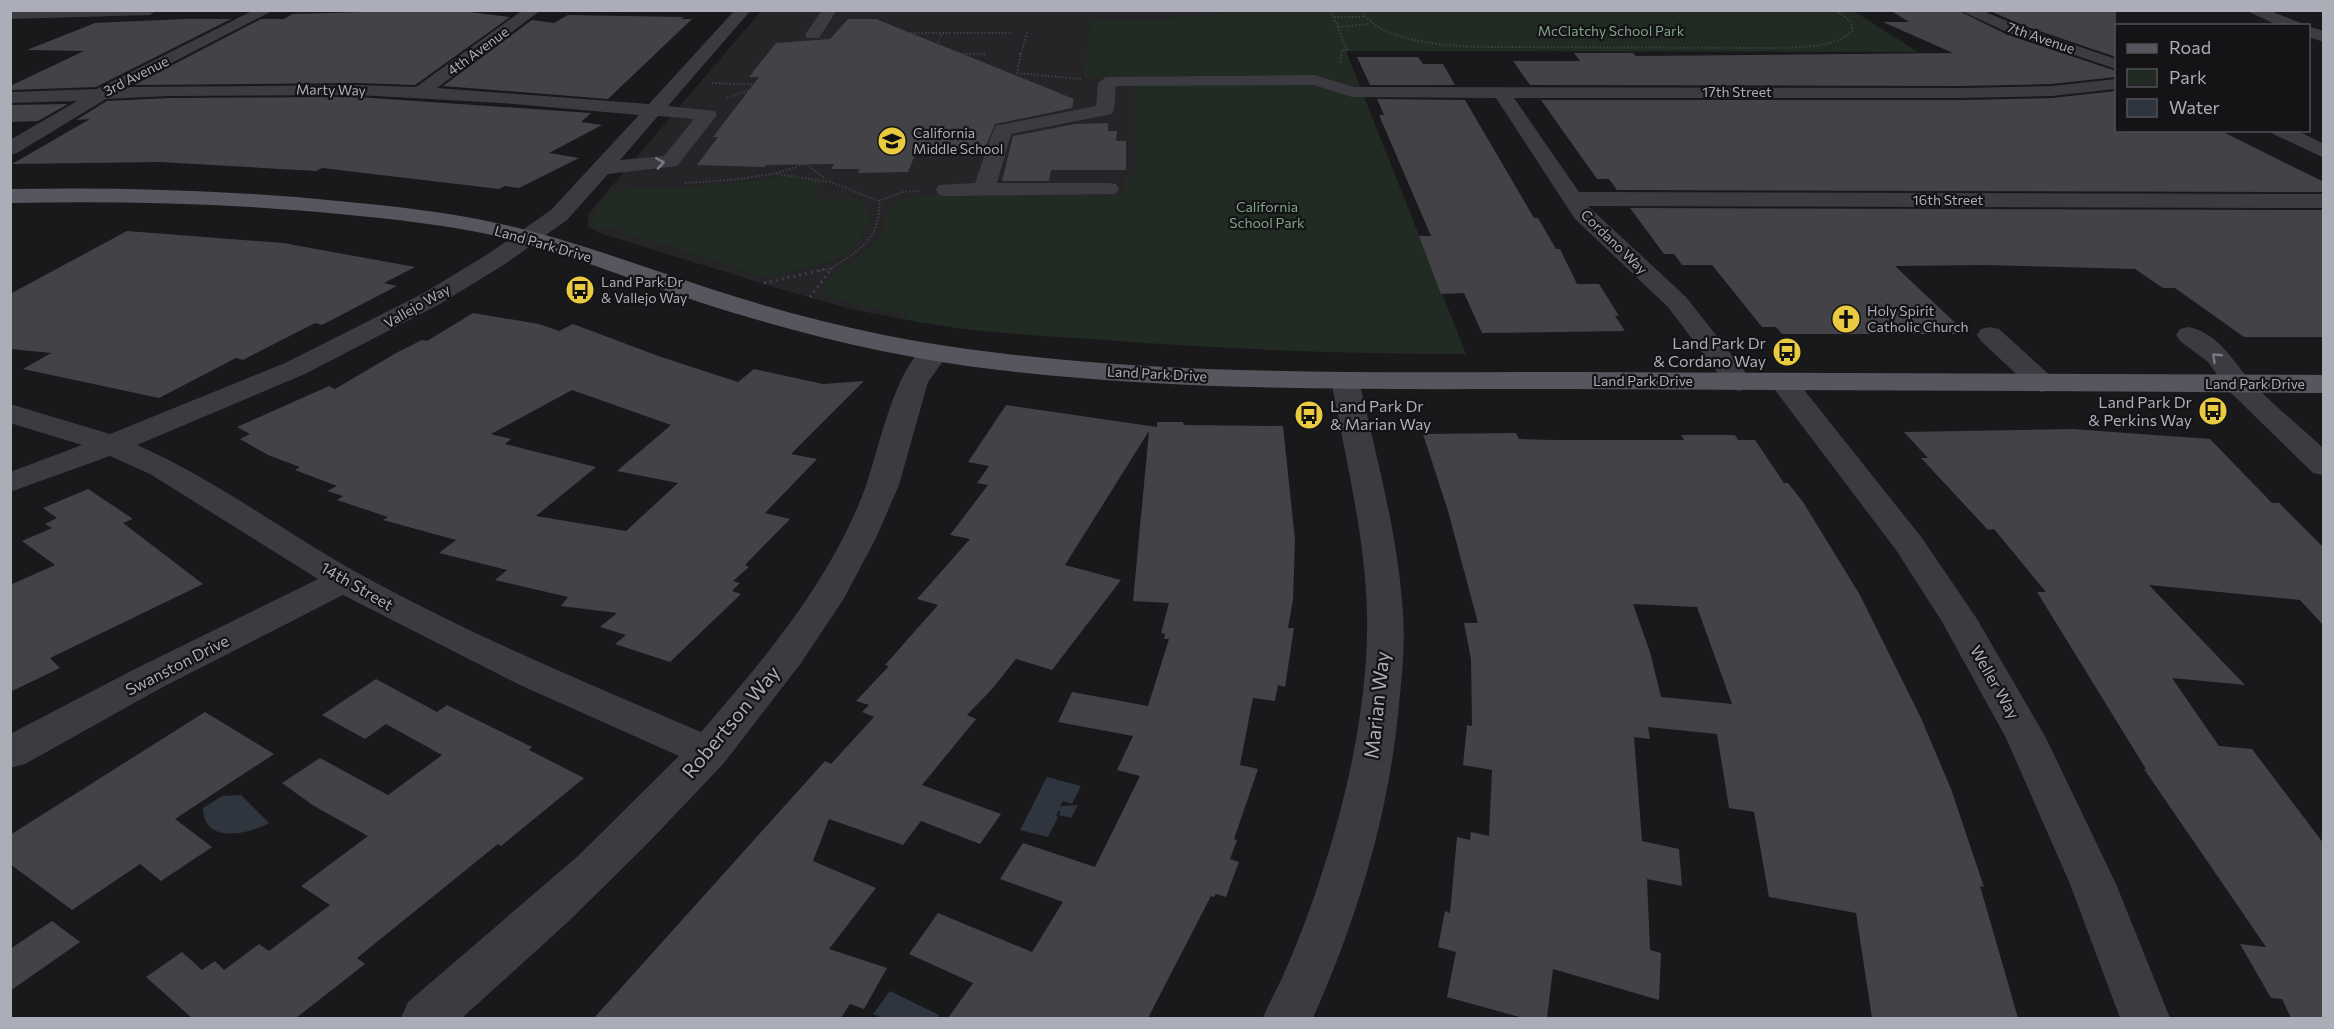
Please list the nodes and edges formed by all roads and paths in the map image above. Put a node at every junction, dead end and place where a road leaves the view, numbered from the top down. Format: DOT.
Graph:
graph roads {
  1 [pos="150,10"];
  2 [pos="267,10"];
  3 [pos="534,10"];
  4 [pos="744,10"];
  5 [pos="830,10"];
  6 [pos="1331,10"];
  7 [pos="1361,10"];
  8 [pos="1836,10"];
  9 [pos="1966,10"];
  10 [pos="2252,10"];
  11 [pos="10,14"];
  12 [pos="1334,17"];
  13 [pos="1363,17"];
  14 [pos="1371,24"];
  15 [pos="2290,24"];
  16 [pos="1338,27"];
  17 [pos="942,33"];
  18 [pos="1011,33"];
  19 [pos="1025,33"];
  20 [pos="813,35"];
  21 [pos="933,54"];
  22 [pos="985,54"];
  23 [pos="2115,64"];
  24 [pos="1339,67"];
  25 [pos="1000,73"];
  26 [pos="924,74"];
  27 [pos="848,78"];
  28 [pos="858,78"];
  29 [pos="896,80"];
  30 [pos="1112,81"];
  31 [pos="679,83"];
  32 [pos="2115,84"];
  33 [pos="766,86"];
  34 [pos="819,87"];
  35 [pos="1501,92"];
  36 [pos="102,93"];
  37 [pos="422,93"];
  38 [pos="829,96"];
  39 [pos="10,98"];
  40 [pos="651,111"];
  41 [pos="696,113"];
  42 [pos="2284,132"];
  43 [pos="10,149"];
  44 [pos="2324,152"];
  45 [pos="812,157"];
  46 [pos="806,164"];
  47 [pos="602,168"];
  48 [pos="771,174"];
  49 [pos="826,179"];
  50 [pos="677,183"];
  51 [pos="1108,189"];
  52 [pos="947,190"];
  53 [pos="984,190"];
  54 [pos="10,196"];
  55 [pos="1573,199"];
  56 [pos="879,201"];
  57 [pos="2324,201"];
  58 [pos="528,238"];
  59 [pos="832,268"];
  60 [pos="763,283"];
  61 [pos="810,297"];
  62 [pos="1990,335"];
  63 [pos="2189,335"];
  64 [pos="935,353"];
  65 [pos="1345,380"];
  66 [pos="1739,382"];
  67 [pos="1783,382"];
  68 [pos="2042,383"];
  69 [pos="2238,384"];
  70 [pos="2324,384"];
  71 [pos="10,414"];
  72 [pos="112,445"];
  73 [pos="2324,465"];
  74 [pos="10,483"];
  75 [pos="344,580"];
  76 [pos="709,752"];
  77 [pos="10,753"];
  78 [pos="426,1018"];
  79 [pos="1288,1018"];
  80 [pos="2145,1018"];
  1 -- 11 [label="street"];
  2 -- 36 [label="street, 3rd Avenue"];
  3 -- 37 [label="street, 4th Avenue"];
  4 -- 31 [label="street, Vallejo Way"];
  5 -- 20 [label="street"];
  6 -- 12 [label="path"];
  7 -- 13 [label="path"];
  8 -- 14 [label="path"];
  9 -- 23 [label="street, 7th Avenue"];
  10 -- 15 [label="street"];
  12 -- 13 [label="path"];
  12 -- 16 [label="path"];
  13 -- 14 [label="path"];
  14 -- 16 [label="path"];
  16 -- 24 [label="path"];
  17 -- 18 [label="path"];
  17 -- 21 [label="path"];
  17 -- 21 [label="path"];
  19 -- 30 [label="path"];
  21 -- 22 [label="path"];
  21 -- 26 [label="path"];
  21 -- 28 [label="path"];
  25 -- 26 [label="path"];
  26 -- 29 [label="path"];
  27 -- 34 [label="path"];
  30 -- 35 [label="street, 17th Street"];
  30 -- 53 [label="street"];
  31 -- 33 [label="path"];
  31 -- 40 [label="street, Vallejo Way"];
  32 -- 35 [label="street, 17th Street"];
  33 -- 34 [label="path"];
  33 -- 41 [label="path"];
  34 -- 38 [label="path"];
  35 -- 55 [label="street, Cordano Way"];
  36 -- 37 [label="street, Marty Way"];
  36 -- 39 [label="street, Marty Way"];
  36 -- 43 [label="street, 3rd Avenue"];
  37 -- 40 [label="street, Marty Way"];
  40 -- 41 [label="street, Marty Way"];
  40 -- 47 [label="street, Vallejo Way"];
  47 -- 41 [label="street, one-way"];
  42 -- 44 [label="street"];
  45 -- 46 [label="path"];
  46 -- 48 [label="path"];
  46 -- 49 [label="path"];
  47 -- 58 [label="street, Vallejo Way"];
  48 -- 49 [label="path"];
  48 -- 50 [label="path"];
  49 -- 56 [label="path"];
  51 -- 53 [label="street"];
  52 -- 53 [label="street"];
  52 -- 56 [label="path"];
  54 -- 58 [label="main road, Land Park Drive"];
  55 -- 57 [label="street, 16th Street"];
  55 -- 66 [label="street, Cordano Way"];
  56 -- 59 [label="path"];
  58 -- 64 [label="main road, Land Park Drive"];
  58 -- 72 [label="street, Vallejo Way"];
  59 -- 60 [label="path"];
  59 -- 61 [label="path"];
  62 -- 68 [label="street"];
  69 -- 63 [label="street, one-way"];
  64 -- 65 [label="main road, Land Park Drive"];
  64 -- 76 [label="street, Robertson Way"];
  65 -- 66 [label="main road, Land Park Drive"];
  65 -- 79 [label="street, Marian Way"];
  66 -- 67 [label="main road, Land Park Drive"];
  67 -- 68 [label="main road, Land Park Drive"];
  67 -- 80 [label="street, Weller Way"];
  68 -- 69 [label="main road, Land Park Drive"];
  69 -- 70 [label="main road, Land Park Drive"];
  69 -- 73 [label="street"];
  71 -- 72 [label="street, 14th Street"];
  72 -- 74 [label="street, Vallejo Way"];
  72 -- 75 [label="street, 14th Street"];
  75 -- 76 [label="street, 14th Street"];
  75 -- 77 [label="street, Swanston Drive"];
  76 -- 78 [label="street, Robertson Way"];
}
